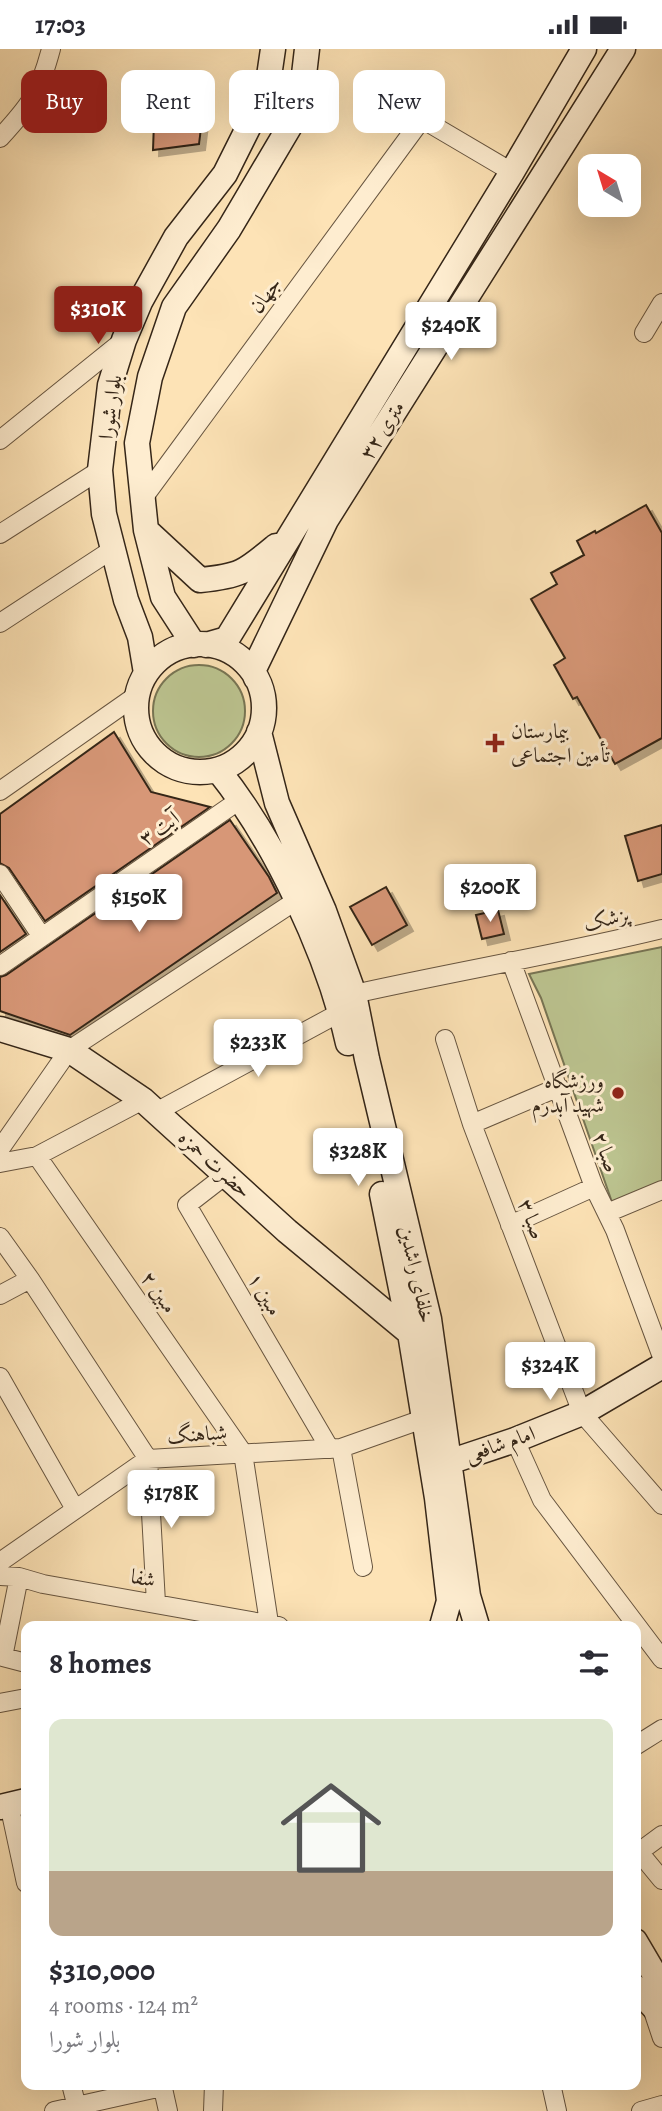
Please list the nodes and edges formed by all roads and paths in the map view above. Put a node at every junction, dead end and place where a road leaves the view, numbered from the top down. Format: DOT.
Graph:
graph roads {
  1 [pos="51,49"];
  2 [pos="273,49"];
  3 [pos="307,49"];
  4 [pos="584,49"];
  5 [pos="623,49"];
  6 [pos="0,138"];
  7 [pos="512,171"];
  8 [pos="662,303"];
  9 [pos="440,313"];
  10 [pos="644,333"];
  11 [pos="124,340"];
  12 [pos="3,431"];
  13 [pos="100,470"];
  14 [pos="144,497"];
  15 [pos="146,530"];
  16 [pos="296,530"];
  17 [pos="0,534"];
  18 [pos="113,549"];
  19 [pos="0,623"];
  20 [pos="200,645"];
  21 [pos="256,678"];
  22 [pos="142,684"];
  23 [pos="259,732"];
  24 [pos="218,770"];
  25 [pos="0,791"];
  26 [pos="241,799"];
  27 [pos="0,874"];
  28 [pos="297,900"];
  29 [pos="662,929"];
  30 [pos="42,937"];
  31 [pos="511,961"];
  32 [pos="0,966"];
  33 [pos="348,1003"];
  34 [pos="0,1029"];
  35 [pos="445,1039"];
  36 [pos="69,1050"];
  37 [pos="559,1087"];
  38 [pos="150,1106"];
  39 [pos="472,1124"];
  40 [pos="0,1149"];
  41 [pos="37,1156"];
  42 [pos="0,1163"];
  43 [pos="227,1174"];
  44 [pos="594,1187"];
  45 [pos="662,1190"];
  46 [pos="607,1213"];
  47 [pos="510,1225"];
  48 [pos="0,1237"];
  49 [pos="30,1279"];
  50 [pos="0,1295"];
  51 [pos="410,1333"];
  52 [pos="662,1357"];
  53 [pos="662,1366"];
  54 [pos="0,1377"];
  55 [pos="582,1413"];
  56 [pos="423,1419"];
  57 [pos="515,1440"];
  58 [pos="336,1448"];
  59 [pos="243,1453"];
  60 [pos="148,1459"];
  61 [pos="449,1462"];
  62 [pos="662,1505"];
  63 [pos="75,1509"];
  64 [pos="0,1562"];
  65 [pos="363,1567"];
  66 [pos="0,1576"];
  67 [pos="19,1577"];
  68 [pos="156,1603"];
  69 [pos="253,1621"];
  70 [pos="273,1621"];
  71 [pos="443,1621"];
  72 [pos="476,1621"];
  73 [pos="633,1621"];
  74 [pos="641,1631"];
  75 [pos="662,1659"];
  76 [pos="21,1662"];
  77 [pos="21,1699"];
  78 [pos="0,1703"];
  79 [pos="662,1729"];
  80 [pos="641,1742"];
  81 [pos="12,1804"];
  82 [pos="662,1835"];
  83 [pos="641,1851"];
  84 [pos="641,1854"];
  85 [pos="21,1855"];
  86 [pos="662,1879"];
  87 [pos="646,1948"];
  88 [pos="641,1991"];
  89 [pos="659,2004"];
  90 [pos="662,2038"];
  91 [pos="72,2090"];
  92 [pos="144,2090"];
  93 [pos="163,2090"];
  94 [pos="214,2090"];
  95 [pos="552,2090"];
  96 [pos="662,2105"];
  97 [pos="77,2108"];
  98 [pos="54,2111"];
  99 [pos="169,2111"];
  100 [pos="213,2111"];
  101 [pos="557,2111"];
  102 [pos="641,2111"];
  1 -- 6 [label="street"];
  2 -- 11 [label="main road, بلوار شورا"];
  3 -- 14 [label="main road, بلوار شورا"];
  4 -- 7 [label="main road, ۳۲ متری"];
  5 -- 9 [label="main road, ۳۲ متری"];
  7 -- 9 [label="main road, ۳۲ متری"];
  7 -- 14 [label="street, جهان"];
  8 -- 10 [label="street"];
  9 -- 16 [label="main road, ۳۲ متری"];
  9 -- 21 [label="main road, ۳۲ متری"];
  11 -- 12 [label="street"];
  11 -- 13 [label="main road, بلوار شورا"];
  13 -- 17 [label="street"];
  13 -- 18 [label="main road, بلوار شورا"];
  14 -- 15 [label="main road, بلوار شورا"];
  15 -- 16 [label="main road"];
  15 -- 20 [label="main road, بلوار شورا"];
  16 -- 20 [label="main road, ۳۲ متری"];
  18 -- 19 [label="street"];
  18 -- 22 [label="main road, بلوار شورا"];
  20 -- 21 [label="main road"];
  20 -- 22 [label="main road"];
  21 -- 23 [label="main road"];
  22 -- 24 [label="main road"];
  22 -- 25 [label="street"];
  23 -- 24 [label="main road"];
  23 -- 33 [label="main road, خلفای راشدین"];
  24 -- 26 [label="main road, خلفای راشدین"];
  26 -- 28 [label="main road, خلفای راشدین"];
  26 -- 30 [label="street, آیت ۳"];
  27 -- 30 [label="street"];
  28 -- 33 [label="main road, خلفای راشدین"];
  28 -- 36 [label="street"];
  29 -- 31 [label="street, پزشک"];
  30 -- 32 [label="street, آیت ۳"];
  31 -- 33 [label="street, پزشک"];
  31 -- 37 [label="street, صبا ۲"];
  33 -- 38 [label="street, پزشک"];
  33 -- 51 [label="main road, خلفای راشدین"];
  33 -- 61 [label="main road, خلفای راشدین"];
  34 -- 36 [label="main road, حضرت حمزه"];
  35 -- 39 [label="street, صبا ۳"];
  36 -- 38 [label="main road, حضرت حمزه"];
  36 -- 40 [label="street"];
  37 -- 39 [label="street"];
  37 -- 44 [label="street, صبا ۲"];
  38 -- 41 [label="street, پزشک"];
  38 -- 43 [label="main road, حضرت حمزه"];
  39 -- 47 [label="street, صبا ۳"];
  41 -- 42 [label="street, پزشک"];
  41 -- 59 [label="street, مبین ۲"];
  43 -- 51 [label="main road, حضرت حمزه"];
  43 -- 58 [label="street, مبین ۱"];
  44 -- 46 [label="street, صبا ۲"];
  44 -- 47 [label="street"];
  45 -- 46 [label="street"];
  46 -- 52 [label="street, صبا ۲"];
  47 -- 55 [label="street, صبا ۳"];
  48 -- 49 [label="street"];
  49 -- 50 [label="street"];
  49 -- 60 [label="street"];
  51 -- 56 [label="main road, خلفای راشدین"];
  53 -- 55 [label="main road, امام شافعی"];
  54 -- 63 [label="street"];
  55 -- 57 [label="main road, امام شافعی"];
  55 -- 62 [label="street"];
  56 -- 58 [label="street, شباهنگ"];
  56 -- 71 [label="main road, خلفای راشدین"];
  57 -- 61 [label="main road, امام شافعی"];
  57 -- 73 [label="street"];
  58 -- 59 [label="street, شباهنگ"];
  58 -- 65 [label="street"];
  59 -- 60 [label="street, شباهنگ"];
  59 -- 70 [label="street"];
  60 -- 63 [label="street, شباهنگ"];
  60 -- 68 [label="street"];
  61 -- 72 [label="main road, خلفای راشدین"];
  63 -- 64 [label="street, شباهنگ"];
  66 -- 67 [label="street, شفا"];
  67 -- 68 [label="street, شفا"];
  67 -- 76 [label="street"];
  68 -- 69 [label="street, شفا"];
  74 -- 75 [label="street"];
  77 -- 78 [label="street"];
  79 -- 80 [label="street"];
  81 -- 85 [label="street"];
  82 -- 83 [label="street"];
  84 -- 86 [label="street"];
  87 -- 89 [label="main road"];
  88 -- 89 [label="main road"];
  89 -- 90 [label="street"];
  91 -- 97 [label="street"];
  92 -- 97 [label="street"];
  93 -- 99 [label="street"];
  94 -- 100 [label="street"];
  95 -- 101 [label="street"];
  96 -- 102 [label="street"];
  97 -- 98 [label="street"];
}
